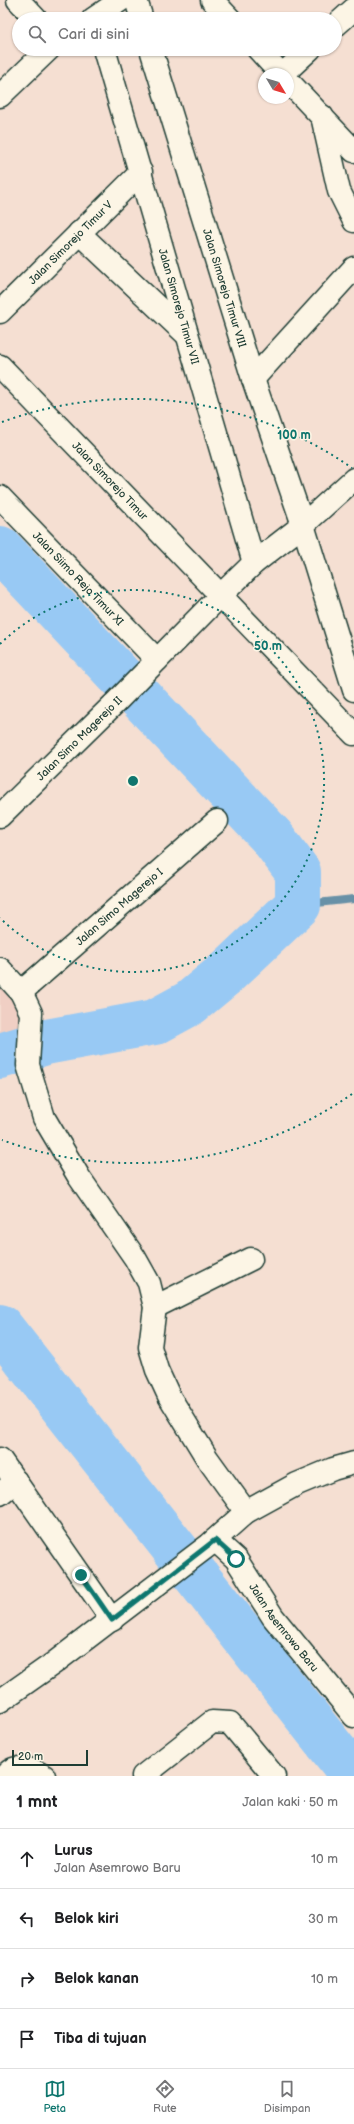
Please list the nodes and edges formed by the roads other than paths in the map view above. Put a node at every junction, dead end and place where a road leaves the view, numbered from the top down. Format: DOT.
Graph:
graph roads {
  1 [pos="18,0"];
  2 [pos="121,0"];
  3 [pos="136,0"];
  4 [pos="212,0"];
  5 [pos="354,9"];
  6 [pos="29,12"];
  7 [pos="104,12"];
  8 [pos="140,12"];
  9 [pos="223,12"];
  10 [pos="342,20"];
  11 [pos="42,56"];
  12 [pos="106,56"];
  13 [pos="153,56"];
  14 [pos="265,56"];
  15 [pos="302,56"];
  16 [pos="276,68"];
  17 [pos="289,68"];
  18 [pos="294,87"];
  19 [pos="0,96"];
  20 [pos="322,116"];
  21 [pos="354,151"];
  22 [pos="141,172"];
  23 [pos="354,221"];
  24 [pos="79,233"];
  25 [pos="354,268"];
  26 [pos="0,312"];
  27 [pos="188,336"];
  28 [pos="0,366"];
  29 [pos="253,379"];
  30 [pos="354,479"];
  31 [pos="0,497"];
  32 [pos="303,525"];
  33 [pos="254,563"];
  34 [pos="220,596"];
  35 [pos="157,660"];
  36 [pos="352,676"];
  37 [pos="354,734"];
  38 [pos="0,816"];
  39 [pos="217,821"];
  40 [pos="0,969"];
  41 [pos="21,992"];
  42 [pos="251,1259"];
  43 [pos="155,1307"];
  44 [pos="0,1458"];
  45 [pos="354,1463"];
  46 [pos="8,1488"];
  47 [pos="246,1512"];
  48 [pos="212,1542"];
  49 [pos="112,1620"];
  50 [pos="0,1701"];
  51 [pos="354,1716"];
  52 [pos="5,1776"];
  53 [pos="44,1776"];
  54 [pos="143,1776"];
  55 [pos="274,1776"];
  1 -- 6 [label="street"];
  2 -- 7 [label="street"];
  3 -- 8 [label="street"];
  4 -- 9 [label="street"];
  5 -- 10 [label="street"];
  11 -- 19 [label="street"];
  12 -- 22 [label="street, Jalan Simorejo Timur VII"];
  13 -- 29 [label="street, Jalan Simorejo Timur VIII"];
  14 -- 16 [label="street"];
  15 -- 17 [label="street"];
  18 -- 20 [label="street"];
  20 -- 21 [label="street"];
  20 -- 23 [label="street"];
  22 -- 24 [label="street, Jalan Simorejo Timur V"];
  22 -- 27 [label="street, Jalan Simorejo Timur VII"];
  24 -- 26 [label="street, Jalan Simorejo Timur V"];
  24 -- 27 [label="street"];
  25 -- 29 [label="street"];
  27 -- 33 [label="street, Jalan Simorejo Timur VII"];
  28 -- 34 [label="street, Jalan Simorejo Timur"];
  29 -- 32 [label="street, Jalan Simorejo Timur VIII"];
  30 -- 32 [label="street"];
  31 -- 35 [label="street, Jalan Siimo Rejo Timur XI"];
  32 -- 33 [label="street"];
  32 -- 36 [label="street, Jalan Simorejo Timur VIII"];
  33 -- 34 [label="street"];
  34 -- 35 [label="street"];
  34 -- 37 [label="street, Jalan Simorejo Timur"];
  35 -- 38 [label="street, Jalan Simo Magerejo II"];
  39 -- 41 [label="street, Jalan Simo Magerejo I"];
  40 -- 41 [label="street"];
  41 -- 43 [label="street"];
  42 -- 43 [label="street"];
  43 -- 47 [label="street"];
  44 -- 46 [label="street"];
  45 -- 47 [label="street"];
  46 -- 49 [label="street"];
  47 -- 48 [label="street"];
  48 -- 49 [label="street"];
  48 -- 51 [label="street, Jalan Asemrowo Baru"];
  49 -- 50 [label="street"];
  52 -- 53 [label="street"];
  54 -- 55 [label="street"];
}
